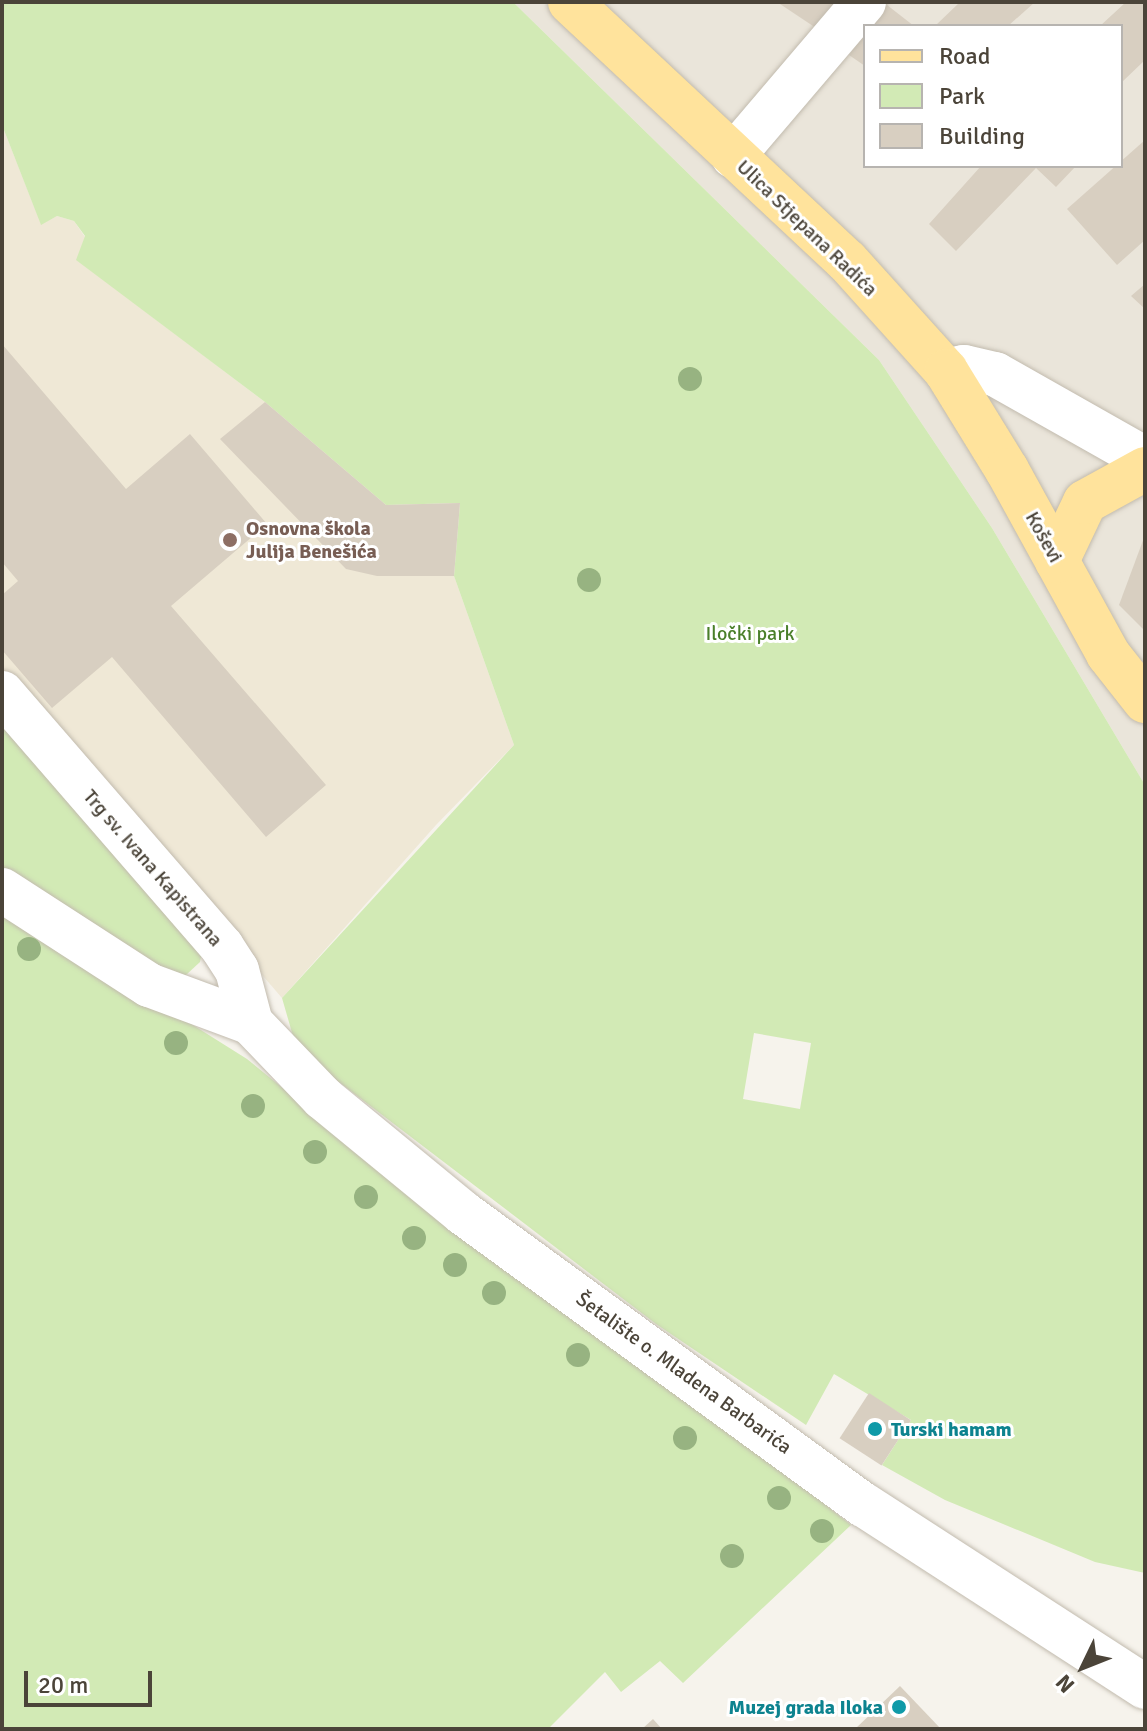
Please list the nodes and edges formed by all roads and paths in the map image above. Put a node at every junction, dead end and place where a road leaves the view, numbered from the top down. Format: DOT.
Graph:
graph roads {
  1 [pos="570,2"];
  2 [pos="864,2"];
  3 [pos="733,156"];
  4 [pos="946,371"];
  5 [pos="1145,459"];
  6 [pos="1145,469"];
  7 [pos="1057,561"];
  8 [pos="2,693"];
  9 [pos="1145,701"];
  10 [pos="2,890"];
  11 [pos="251,1023"];
  12 [pos="1145,1687"];
  1 -- 3 [label="main road, Ulica Stjepana Radića"];
  2 -- 3 [label="street"];
  3 -- 4 [label="main road, Ulica Stjepana Radića"];
  4 -- 5 [label="street"];
  4 -- 7 [label="main road, Koševi"];
  6 -- 7 [label="main road"];
  7 -- 9 [label="main road, Koševi"];
  8 -- 11 [label="street, Trg sv. Ivana Kapistrana"];
  10 -- 11 [label="street"];
  11 -- 12 [label="street, Šetalište o. Mladena Barbarića"];
}
